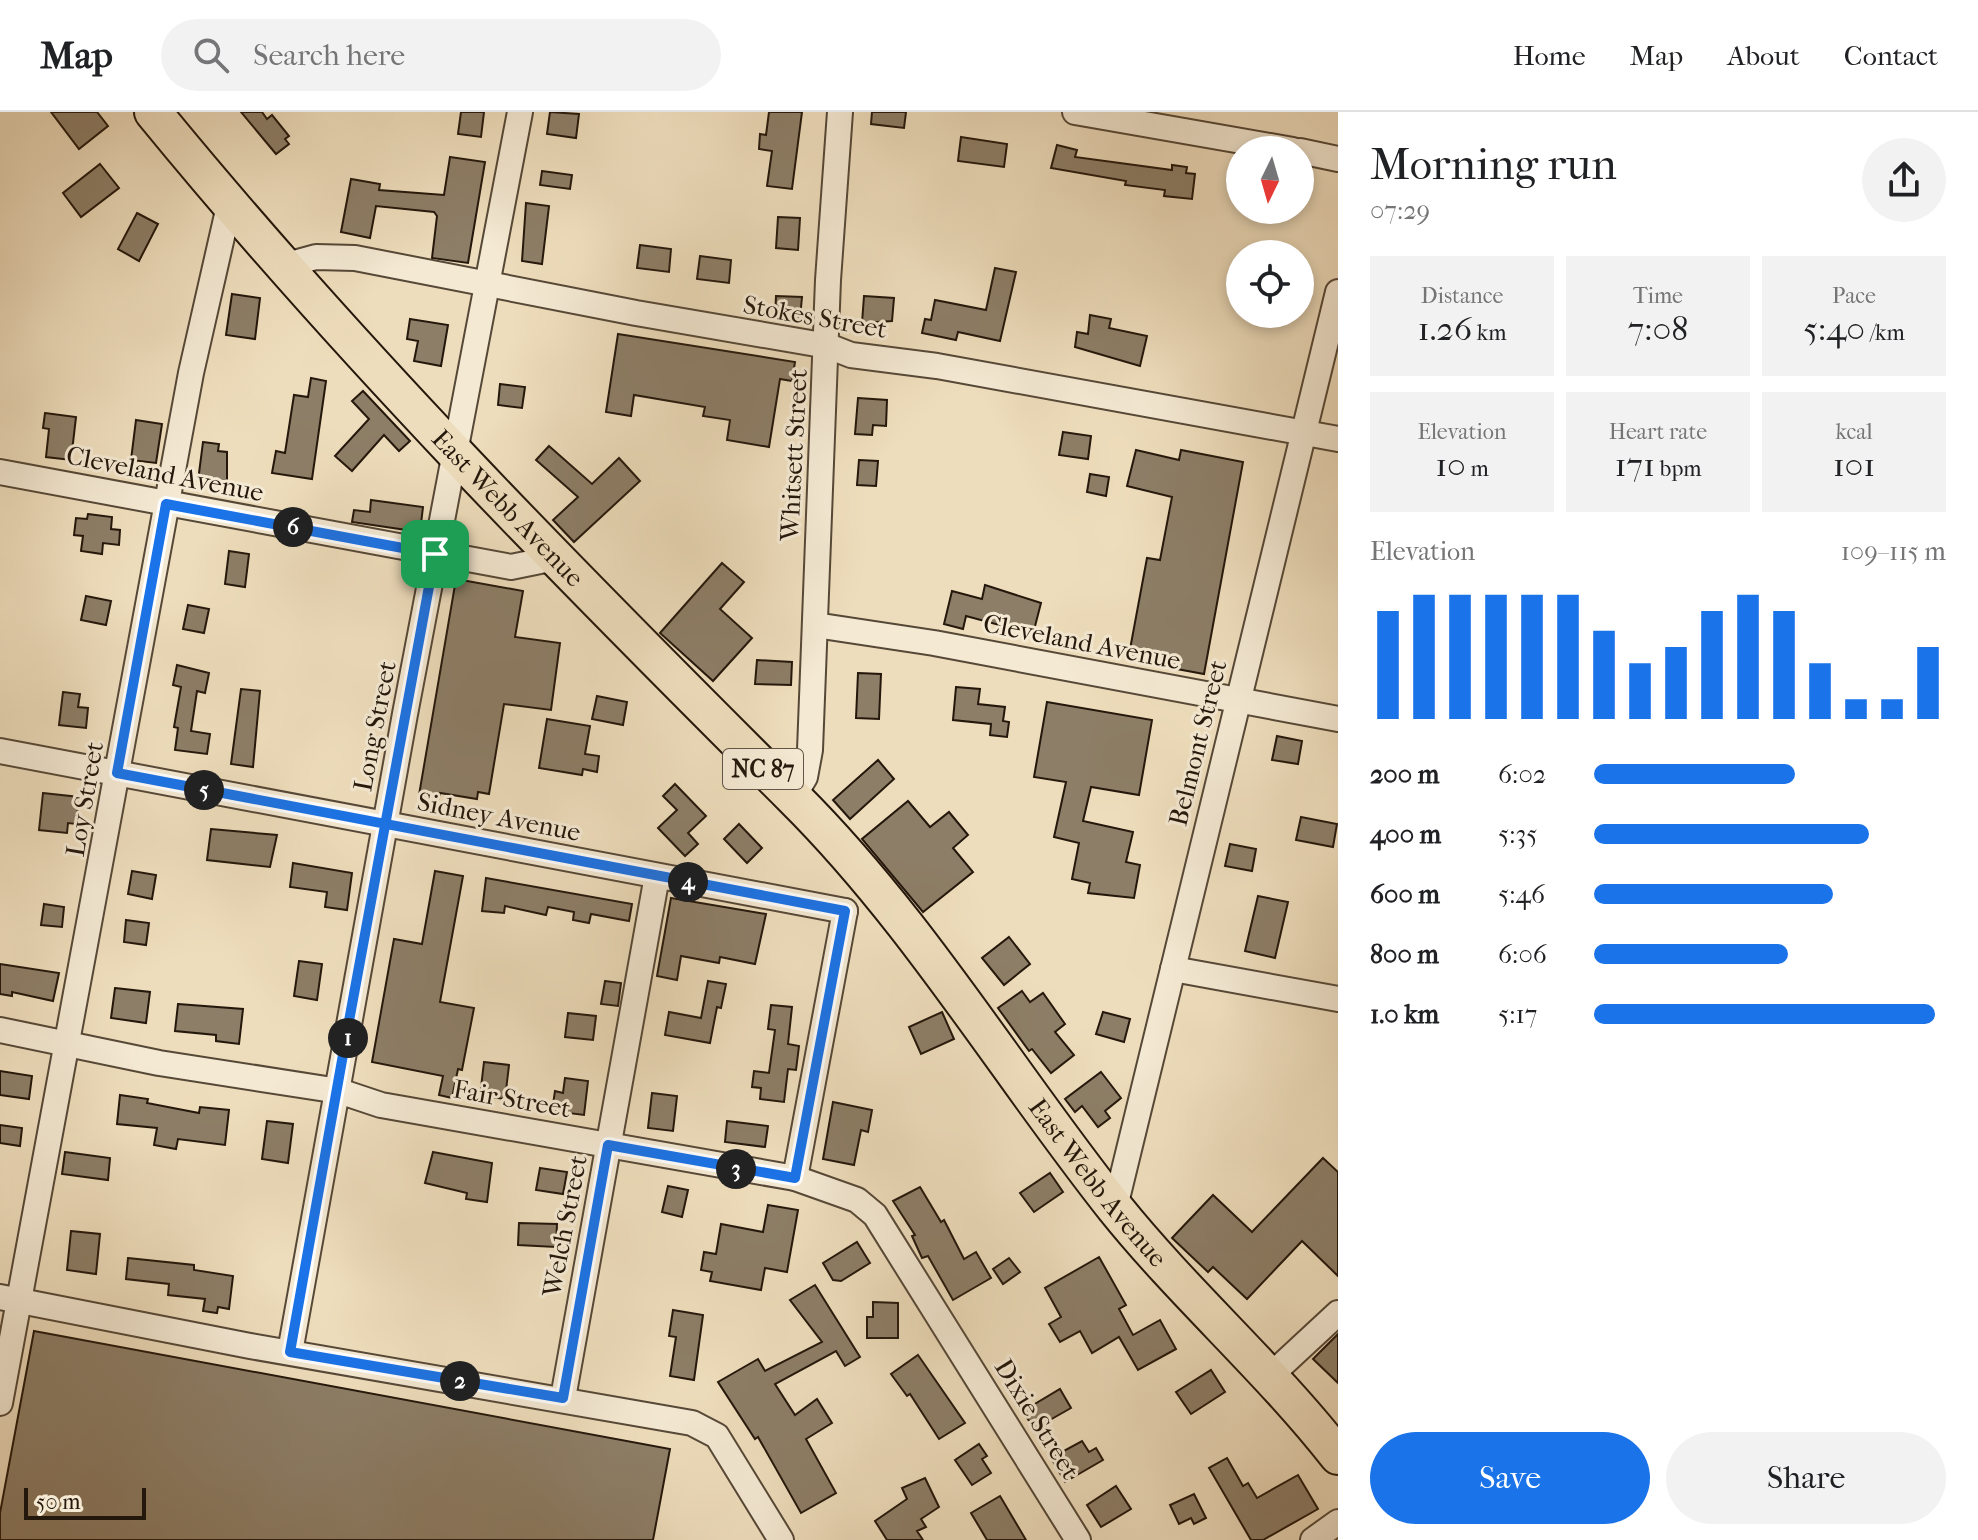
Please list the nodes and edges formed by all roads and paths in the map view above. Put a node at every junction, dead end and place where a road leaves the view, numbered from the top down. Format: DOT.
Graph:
graph roads {
  1 [pos="153,112"];
  2 [pos="520,112"];
  3 [pos="840,112"];
  4 [pos="1075,112"];
  5 [pos="1226,138"];
  6 [pos="1314,154"];
  7 [pos="1338,159"];
  8 [pos="229,206"];
  9 [pos="283,266"];
  10 [pos="487,285"];
  11 [pos="1338,292"];
  12 [pos="828,346"];
  13 [pos="1301,434"];
  14 [pos="1338,439"];
  15 [pos="456,454"];
  16 [pos="0,472"];
  17 [pos="166,504"];
  18 [pos="435,554"];
  19 [pos="555,558"];
  20 [pos="815,625"];
  21 [pos="1237,701"];
  22 [pos="1338,719"];
  23 [pos="0,751"];
  24 [pos="117,773"];
  25 [pos="793,797"];
  26 [pos="385,823"];
  27 [pos="657,876"];
  28 [pos="878,893"];
  29 [pos="845,911"];
  30 [pos="1173,969"];
  31 [pos="1338,999"];
  32 [pos="0,1030"];
  33 [pos="68,1043"];
  34 [pos="339,1091"];
  35 [pos="608,1145"];
  36 [pos="795,1178"];
  37 [pos="1115,1207"];
  38 [pos="9,1298"];
  39 [pos="1338,1313"];
  40 [pos="946,1328"];
  41 [pos="290,1352"];
  42 [pos="1270,1376"];
  43 [pos="563,1398"];
  44 [pos="0,1403"];
  45 [pos="1338,1456"];
  46 [pos="1338,1522"];
  47 [pos="781,1540"];
  48 [pos="1078,1540"];
  49 [pos="1313,1540"];
  1 -- 8 [label="highway, East Webb Avenue / NC 87"];
  2 -- 10 [label="street, Long Street"];
  3 -- 12 [label="street, Whitsett Street"];
  4 -- 5 [label="street"];
  6 -- 7 [label="street"];
  8 -- 9 [label="highway, East Webb Avenue / NC 87"];
  8 -- 17 [label="street, Loy Street"];
  9 -- 10 [label="street, Stokes Street"];
  9 -- 15 [label="highway, East Webb Avenue / NC 87"];
  10 -- 12 [label="street, Stokes Street"];
  10 -- 15 [label="street, Long Street"];
  11 -- 13 [label="street, Belmont Street"];
  12 -- 13 [label="street, Stokes Street"];
  12 -- 20 [label="street, Whitsett Street"];
  13 -- 14 [label="street, Stokes Street"];
  13 -- 21 [label="street, Belmont Street"];
  15 -- 18 [label="street, Long Street"];
  15 -- 19 [label="highway, East Webb Avenue / NC 87"];
  16 -- 17 [label="street, Cleveland Avenue"];
  17 -- 18 [label="street, Cleveland Avenue"];
  17 -- 24 [label="street, Loy Street"];
  18 -- 19 [label="street, Cleveland Avenue"];
  18 -- 26 [label="street, Long Street"];
  19 -- 25 [label="highway, East Webb Avenue / NC 87"];
  20 -- 21 [label="street, Cleveland Avenue"];
  20 -- 25 [label="street, Whitsett Street"];
  21 -- 22 [label="street, Cleveland Avenue"];
  21 -- 30 [label="street, Belmont Street"];
  23 -- 24 [label="street, Sidney Avenue"];
  24 -- 26 [label="street, Sidney Avenue"];
  24 -- 33 [label="street, Loy Street"];
  25 -- 28 [label="highway, East Webb Avenue / NC 87"];
  26 -- 27 [label="street, Sidney Avenue"];
  26 -- 34 [label="street, Long Street"];
  27 -- 29 [label="street, Sidney Avenue"];
  27 -- 35 [label="street, Welch Street"];
  28 -- 29 [label="street"];
  28 -- 37 [label="highway, East Webb Avenue / NC 87"];
  29 -- 36 [label="street"];
  30 -- 31 [label="street"];
  30 -- 37 [label="street, Belmont Street"];
  32 -- 33 [label="street, Fair Street"];
  33 -- 34 [label="street, Fair Street"];
  33 -- 38 [label="street, Loy Street"];
  34 -- 35 [label="street, Fair Street"];
  34 -- 41 [label="street, Long Street"];
  35 -- 36 [label="street, Fair Street"];
  35 -- 43 [label="street, Welch Street"];
  36 -- 40 [label="street, Fair Street"];
  37 -- 42 [label="highway, East Webb Avenue / NC 87"];
  38 -- 41 [label="street"];
  38 -- 44 [label="street, Loy Street"];
  39 -- 42 [label="street"];
  40 -- 48 [label="street, Dixie Street"];
  41 -- 43 [label="street"];
  42 -- 45 [label="highway, East Webb Avenue / NC 87"];
  43 -- 47 [label="street"];
  46 -- 49 [label="street"];
}
